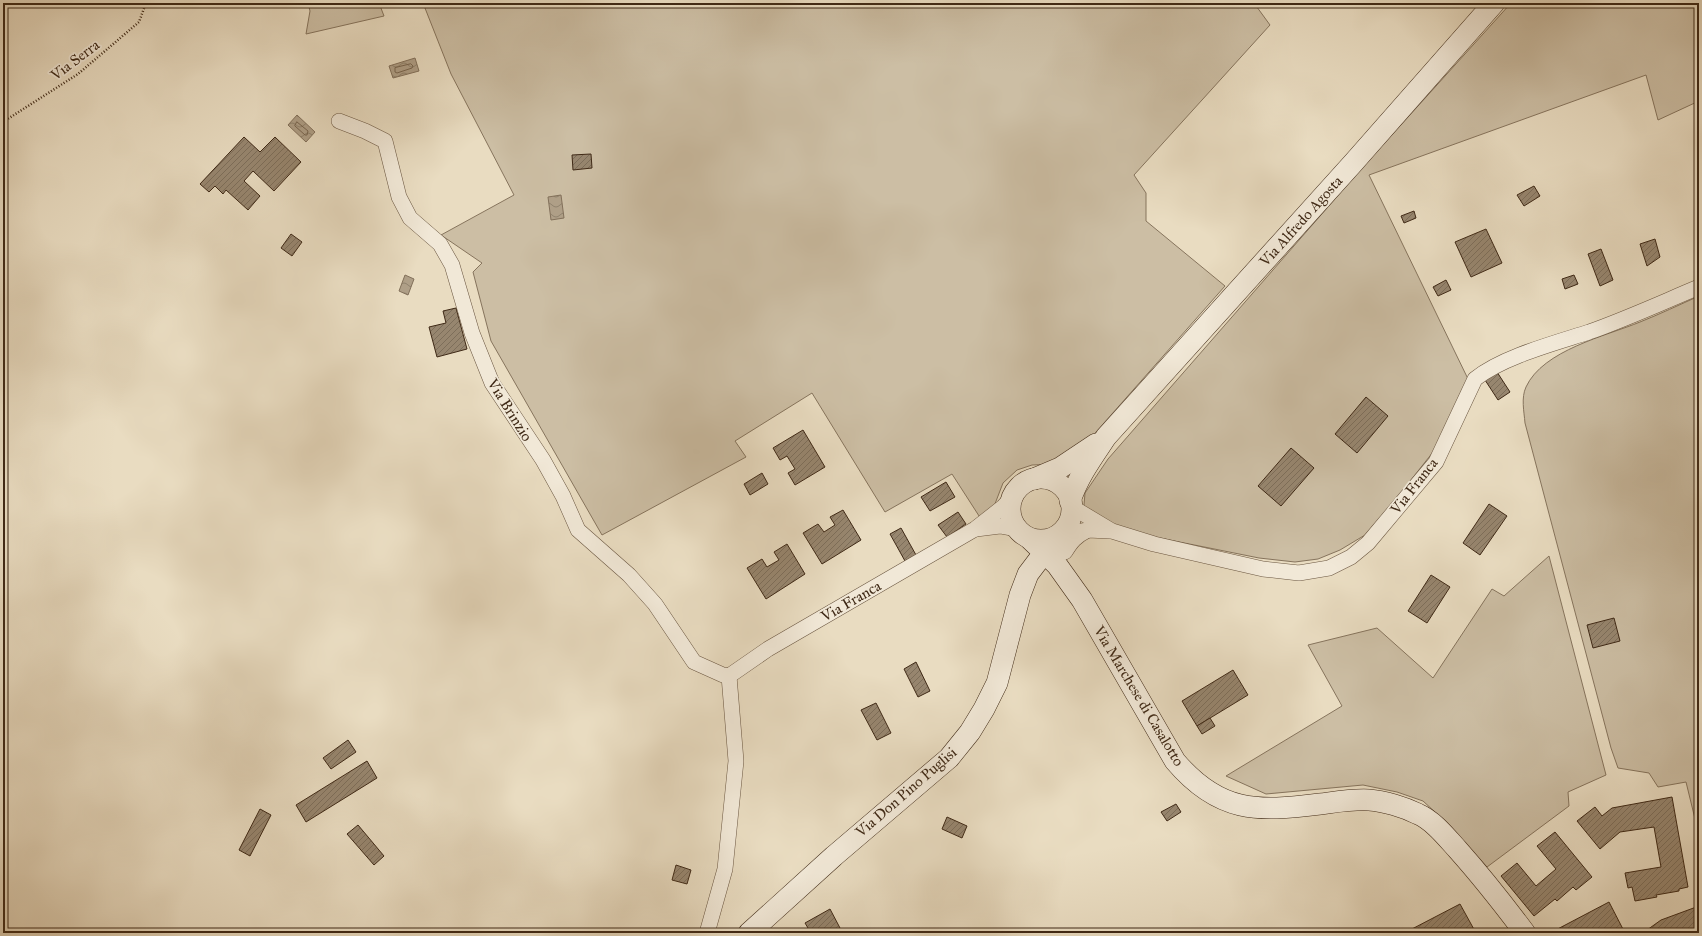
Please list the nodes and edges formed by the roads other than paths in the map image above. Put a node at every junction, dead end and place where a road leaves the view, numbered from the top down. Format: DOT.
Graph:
graph roads {
  1 [pos="1494,3"];
  2 [pos="339,121"];
  3 [pos="1699,287"];
  4 [pos="1106,437"];
  5 [pos="1033,479"];
  6 [pos="1012,496"];
  7 [pos="975,529"];
  8 [pos="1055,530"];
  9 [pos="1112,531"];
  10 [pos="1020,594"];
  11 [pos="729,676"];
  12 [pos="708,933"];
  13 [pos="749,933"];
  14 [pos="1525,933"];
  1 -- 4 [label="street, Via Alfredo Agosta"];
  2 -- 11 [label="street, Via Brinzio"];
  3 -- 9 [label="street, Via Franca"];
  4 -- 5 [label="street, Via Alfredo Agosta"];
  4 -- 8 [label="street, Via Alfredo Agosta"];
  5 -- 6 [label="street"];
  5 -- 8 [label="street"];
  6 -- 7 [label="street, Via Franca"];
  6 -- 8 [label="street"];
  7 -- 8 [label="street"];
  7 -- 11 [label="street, Via Franca"];
  8 -- 9 [label="street"];
  8 -- 9 [label="street"];
  8 -- 10 [label="street, Via Alfredo Agosta"];
  8 -- 10 [label="street"];
  8 -- 14 [label="street, Via Marchese di Casalotto"];
  10 -- 13 [label="street, Via Don Pino Puglisi"];
  11 -- 12 [label="street"];
}
